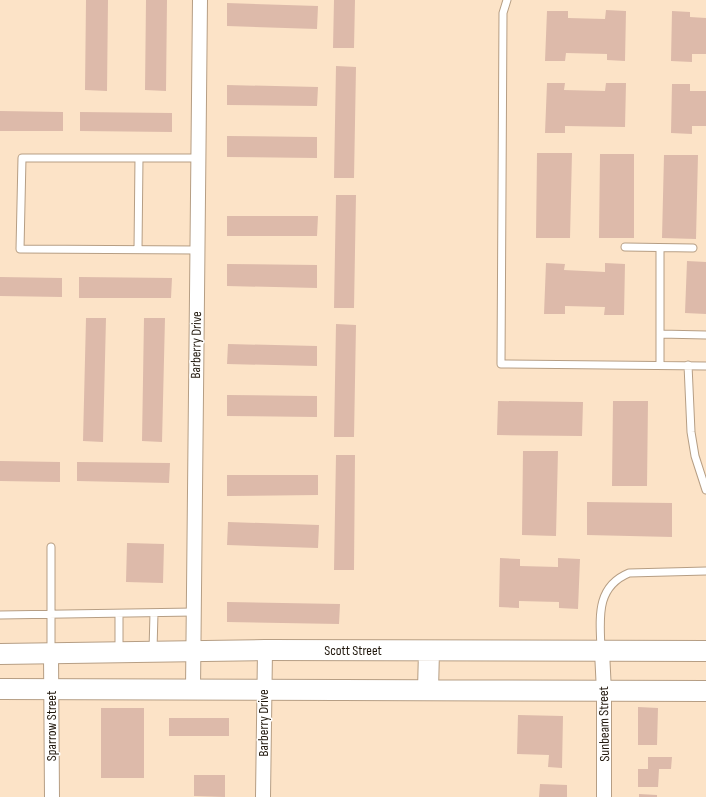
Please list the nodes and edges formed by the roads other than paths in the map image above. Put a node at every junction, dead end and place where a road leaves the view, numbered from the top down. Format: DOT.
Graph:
graph roads {
  1 [pos="200,0"];
  2 [pos="508,0"];
  3 [pos="139,158"];
  4 [pos="198,158"];
  5 [pos="625,247"];
  6 [pos="660,248"];
  7 [pos="693,248"];
  8 [pos="138,249"];
  9 [pos="197,250"];
  10 [pos="660,334"];
  11 [pos="706,335"];
  12 [pos="660,365"];
  13 [pos="688,365"];
  14 [pos="706,366"];
  15 [pos="706,490"];
  16 [pos="51,547"];
  17 [pos="706,571"];
  18 [pos="194,612"];
  19 [pos="119,614"];
  20 [pos="154,614"];
  21 [pos="0,615"];
  22 [pos="50,615"];
  23 [pos="265,650"];
  24 [pos="429,650"];
  25 [pos="194,651"];
  26 [pos="602,651"];
  27 [pos="706,651"];
  28 [pos="153,652"];
  29 [pos="119,653"];
  30 [pos="0,654"];
  31 [pos="51,655"];
  32 [pos="0,689"];
  33 [pos="51,689"];
  34 [pos="193,689"];
  35 [pos="263,689"];
  36 [pos="428,690"];
  37 [pos="706,691"];
  38 [pos="604,692"];
  39 [pos="52,797"];
  40 [pos="263,797"];
  41 [pos="604,797"];
  1 -- 4 [label="street, Barberry Drive"];
  2 -- 12 [label="lane"];
  3 -- 4 [label="lane"];
  3 -- 8 [label="lane"];
  3 -- 8 [label="lane"];
  4 -- 9 [label="street, Barberry Drive"];
  5 -- 6 [label="lane"];
  6 -- 7 [label="lane"];
  6 -- 10 [label="lane"];
  8 -- 9 [label="lane"];
  9 -- 18 [label="street, Barberry Drive"];
  10 -- 11 [label="lane"];
  10 -- 12 [label="lane"];
  12 -- 13 [label="lane"];
  13 -- 14 [label="lane"];
  13 -- 15 [label="lane"];
  16 -- 22 [label="lane"];
  17 -- 26 [label="lane"];
  18 -- 20 [label="lane"];
  18 -- 25 [label="street, Barberry Drive"];
  19 -- 20 [label="lane"];
  19 -- 22 [label="lane"];
  19 -- 29 [label="lane"];
  20 -- 28 [label="lane"];
  21 -- 22 [label="lane"];
  22 -- 31 [label="lane"];
  23 -- 24 [label="main road, Scott Street"];
  23 -- 25 [label="main road, Scott Street"];
  23 -- 35 [label="street, Barberry Drive"];
  24 -- 26 [label="main road, Scott Street"];
  24 -- 36 [label="main road"];
  25 -- 28 [label="main road, Scott Street"];
  25 -- 34 [label="street, Barberry Drive"];
  26 -- 27 [label="main road, Scott Street"];
  26 -- 38 [label="street, Sunbeam Street"];
  28 -- 29 [label="main road, Scott Street"];
  29 -- 31 [label="main road, Scott Street"];
  30 -- 31 [label="main road, Scott Street"];
  31 -- 33 [label="street, Sparrow Street"];
  32 -- 33 [label="main road"];
  33 -- 34 [label="main road"];
  33 -- 39 [label="street, Sparrow Street"];
  34 -- 35 [label="main road"];
  35 -- 36 [label="main road"];
  35 -- 40 [label="street, Barberry Drive"];
  36 -- 38 [label="main road"];
  37 -- 38 [label="main road"];
  38 -- 41 [label="street, Sunbeam Street"];
}
